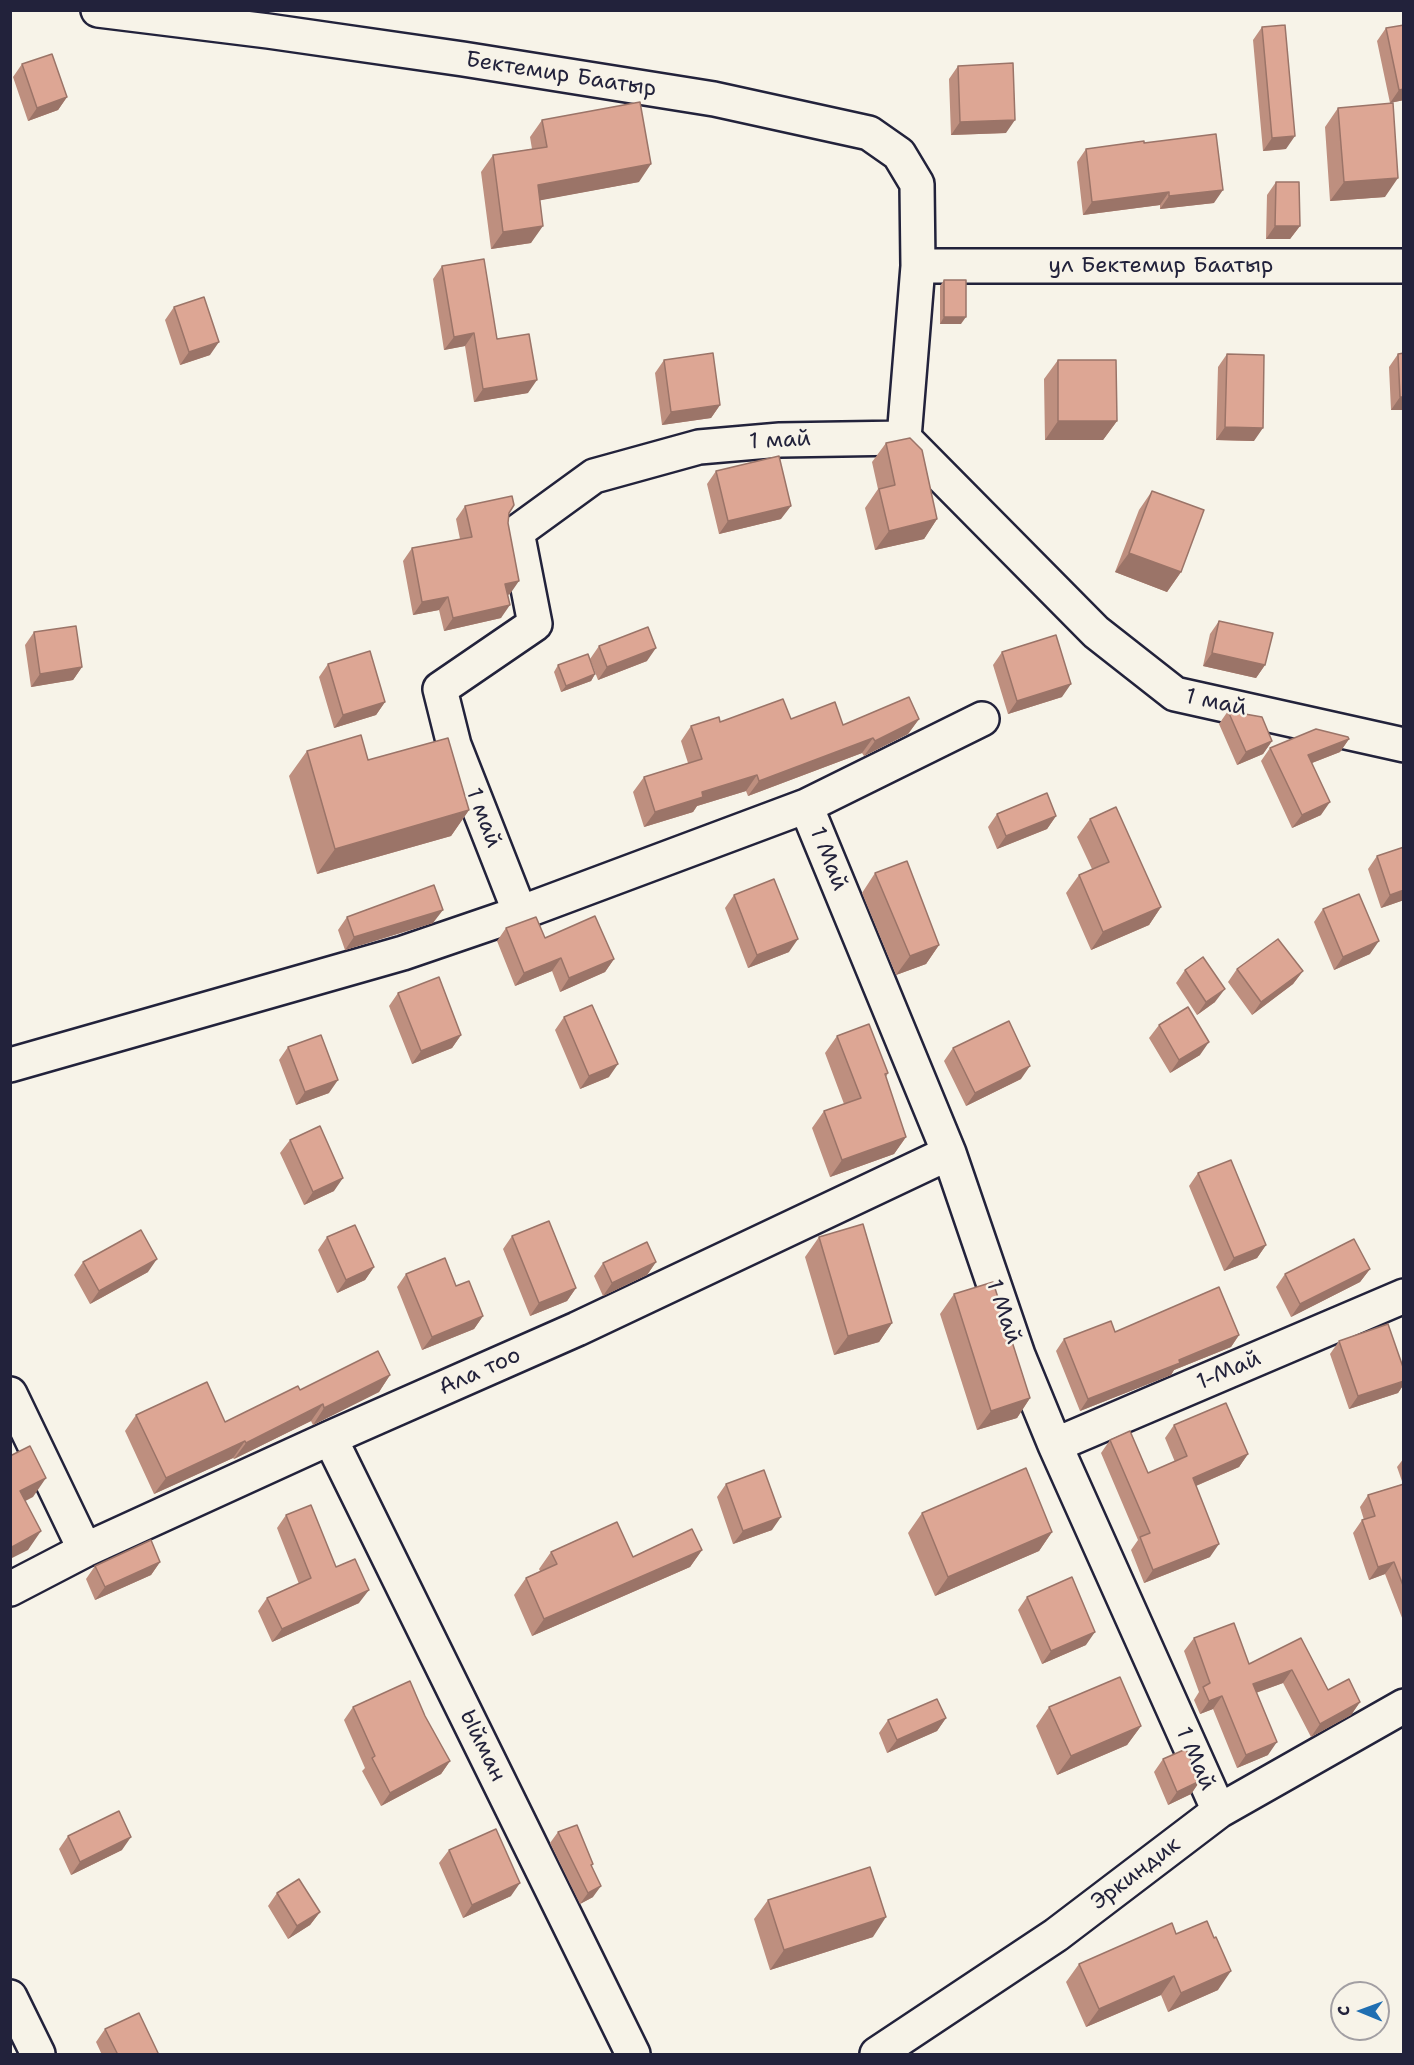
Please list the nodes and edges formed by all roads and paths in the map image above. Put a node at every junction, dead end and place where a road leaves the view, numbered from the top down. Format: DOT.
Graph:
graph roads {
  1 [pos="98,10"];
  2 [pos="918,266"];
  3 [pos="1404,266"];
  4 [pos="903,438"];
  5 [pos="982,719"];
  6 [pos="1404,746"];
  7 [pos="806,806"];
  8 [pos="520,913"];
  9 [pos="10,1065"];
  10 [pos="949,1154"];
  11 [pos="1404,1296"];
  12 [pos="10,1394"];
  13 [pos="330,1438"];
  14 [pos="1054,1445"];
  15 [pos="85,1550"];
  16 [pos="10,1589"];
  17 [pos="1404,1706"];
  18 [pos="1219,1811"];
  19 [pos="10,1997"];
  20 [pos="38,2055"];
  21 [pos="633,2055"];
  22 [pos="877,2055"];
  1 -- 2 [label="street, Бектемир Баатыр"];
  2 -- 3 [label="street, ул Бектемир Баатыр"];
  2 -- 4 [label="street, Бектемир Баатыр"];
  4 -- 6 [label="street, 1 май"];
  4 -- 8 [label="street, 1 май"];
  5 -- 7 [label="street"];
  7 -- 8 [label="street"];
  7 -- 10 [label="street, 1 Май"];
  8 -- 9 [label="street"];
  10 -- 13 [label="street, Ала тоо"];
  10 -- 14 [label="street, 1 Май"];
  11 -- 14 [label="street, 1-Май"];
  12 -- 15 [label="street"];
  13 -- 15 [label="street, Ала тоо"];
  13 -- 21 [label="street, Ыйман"];
  14 -- 18 [label="street, 1 Май"];
  15 -- 16 [label="street, Ала тоо"];
  17 -- 18 [label="street, Эркиндик"];
  18 -- 22 [label="street, Эркиндик"];
  19 -- 20 [label="street"];
}
